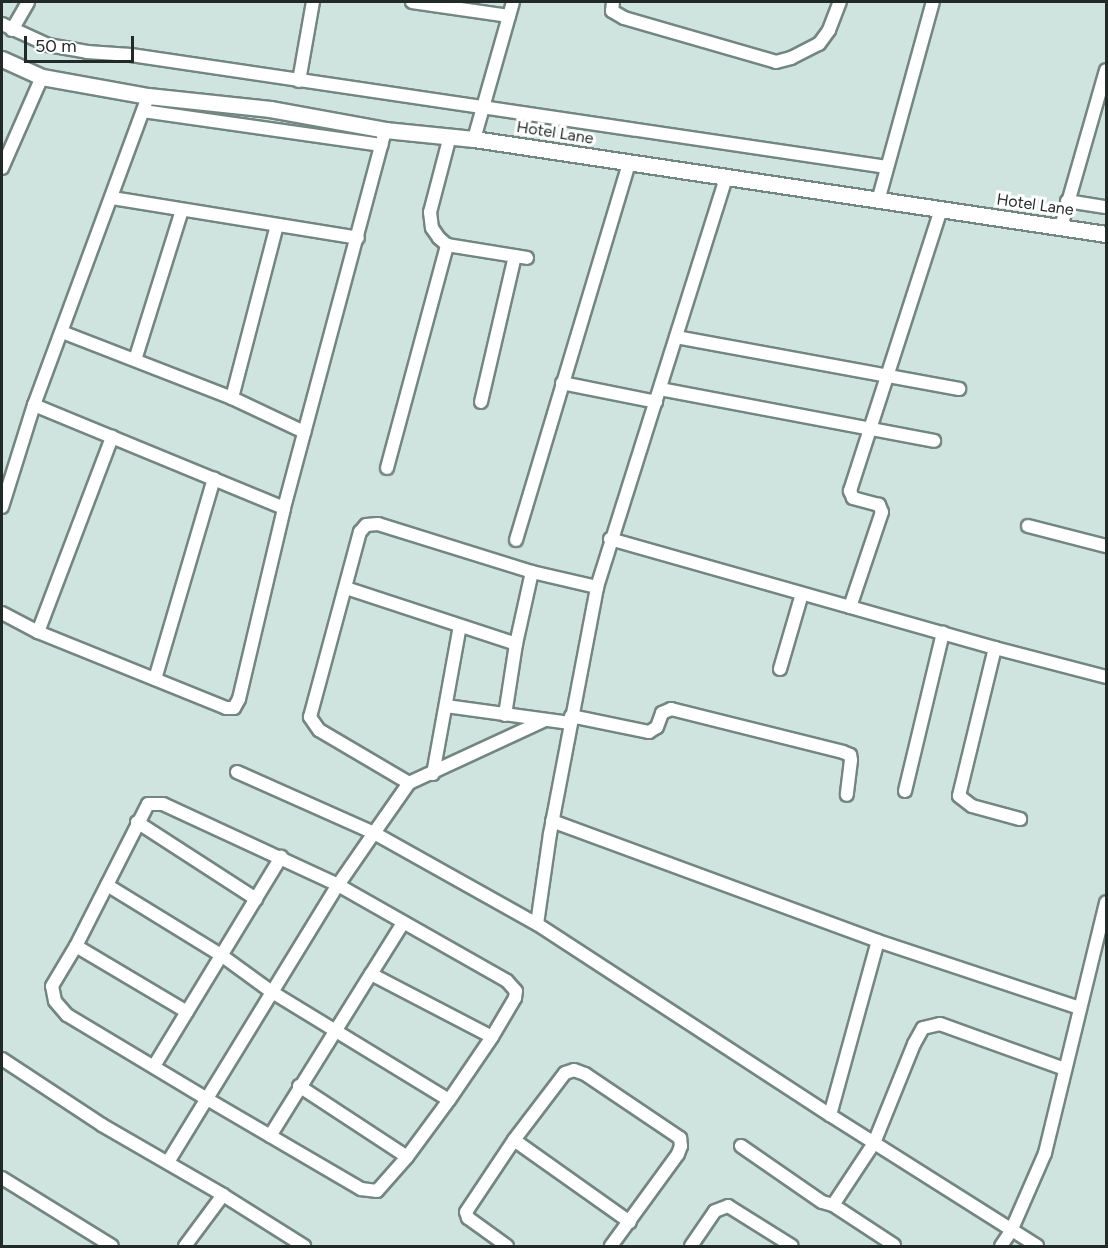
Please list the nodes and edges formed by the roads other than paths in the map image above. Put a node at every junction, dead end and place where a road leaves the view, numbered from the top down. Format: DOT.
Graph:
graph roads {
  1 [pos="28,2"];
  2 [pos="313,2"];
  3 [pos="412,2"];
  4 [pos="513,2"];
  5 [pos="613,2"];
  6 [pos="840,2"];
  7 [pos="933,2"];
  8 [pos="509,16"];
  9 [pos="7,27"];
  10 [pos="2,59"];
  11 [pos="1107,70"];
  12 [pos="42,77"];
  13 [pos="299,81"];
  14 [pos="148,96"];
  15 [pos="482,109"];
  16 [pos="143,111"];
  17 [pos="475,134"];
  18 [pos="450,136"];
  19 [pos="383,137"];
  20 [pos="629,163"];
  21 [pos="2,168"];
  22 [pos="886,173"];
  23 [pos="726,177"];
  24 [pos="880,196"];
  25 [pos="112,198"];
  26 [pos="1107,207"];
  27 [pos="182,210"];
  28 [pos="941,210"];
  29 [pos="1064,214"];
  30 [pos="277,225"];
  31 [pos="1107,234"];
  32 [pos="358,238"];
  33 [pos="447,245"];
  34 [pos="62,332"];
  35 [pos="676,337"];
  36 [pos="135,360"];
  37 [pos="887,376"];
  38 [pos="562,384"];
  39 [pos="660,389"];
  40 [pos="958,389"];
  41 [pos="232,398"];
  42 [pos="480,402"];
  43 [pos="656,402"];
  44 [pos="34,405"];
  45 [pos="871,428"];
  46 [pos="304,432"];
  47 [pos="112,437"];
  48 [pos="934,441"];
  49 [pos="387,468"];
  50 [pos="214,479"];
  51 [pos="2,507"];
  52 [pos="284,508"];
  53 [pos="1028,526"];
  54 [pos="610,539"];
  55 [pos="516,540"];
  56 [pos="1107,546"];
  57 [pos="532,572"];
  58 [pos="597,587"];
  59 [pos="346,588"];
  60 [pos="802,594"];
  61 [pos="850,607"];
  62 [pos="2,613"];
  63 [pos="460,626"];
  64 [pos="38,632"];
  65 [pos="943,633"];
  66 [pos="516,644"];
  67 [pos="994,648"];
  68 [pos="780,669"];
  69 [pos="1107,677"];
  70 [pos="155,679"];
  71 [pos="446,706"];
  72 [pos="505,715"];
  73 [pos="571,720"];
  74 [pos="543,721"];
  75 [pos="237,772"];
  76 [pos="433,774"];
  77 [pos="409,783"];
  78 [pos="905,791"];
  79 [pos="848,795"];
  80 [pos="1020,819"];
  81 [pos="552,821"];
  82 [pos="137,822"];
  83 [pos="374,833"];
  84 [pos="280,857"];
  85 [pos="107,885"];
  86 [pos="338,885"];
  87 [pos="256,899"];
  88 [pos="1107,902"];
  89 [pos="403,923"];
  90 [pos="537,924"];
  91 [pos="878,941"];
  92 [pos="76,946"];
  93 [pos="221,955"];
  94 [pos="371,974"];
  95 [pos="272,992"];
  96 [pos="1080,1008"];
  97 [pos="186,1012"];
  98 [pos="335,1028"];
  99 [pos="492,1037"];
  100 [pos="2,1059"];
  101 [pos="154,1066"];
  102 [pos="1065,1069"];
  103 [pos="299,1086"];
  104 [pos="207,1099"];
  105 [pos="449,1100"];
  106 [pos="830,1115"];
  107 [pos="270,1136"];
  108 [pos="514,1140"];
  109 [pos="874,1143"];
  110 [pos="741,1146"];
  111 [pos="407,1157"];
  112 [pos="168,1162"];
  113 [pos="2,1178"];
  114 [pos="223,1195"];
  115 [pos="833,1205"];
  116 [pos="630,1222"];
  117 [pos="1011,1232"];
  118 [pos="697,1244"];
  119 [pos="894,1245"];
  120 [pos="112,1246"];
  121 [pos="185,1246"];
  122 [pos="304,1246"];
  123 [pos="507,1246"];
  124 [pos="611,1246"];
  125 [pos="792,1246"];
  126 [pos="1000,1246"];
  127 [pos="1037,1246"];
  1 -- 9 [label="street"];
  2 -- 13 [label="street"];
  3 -- 8 [label="street"];
  4 -- 8 [label="street"];
  5 -- 6 [label="street"];
  7 -- 22 [label="street"];
  8 -- 15 [label="street"];
  9 -- 13 [label="street"];
  10 -- 12 [label="street, Hotel Lane"];
  11 -- 29 [label="street"];
  12 -- 14 [label="street, Hotel Lane"];
  12 -- 21 [label="street"];
  13 -- 15 [label="street"];
  14 -- 16 [label="street"];
  14 -- 19 [label="street, Hotel Lane"];
  15 -- 17 [label="street"];
  15 -- 22 [label="street"];
  16 -- 19 [label="street"];
  16 -- 25 [label="street"];
  17 -- 18 [label="street, Hotel Lane"];
  17 -- 20 [label="street, Hotel Lane"];
  18 -- 19 [label="street, Hotel Lane"];
  18 -- 33 [label="street"];
  19 -- 32 [label="street"];
  20 -- 23 [label="street, Hotel Lane"];
  20 -- 38 [label="street"];
  22 -- 24 [label="street"];
  23 -- 24 [label="street, Hotel Lane"];
  23 -- 35 [label="street"];
  24 -- 28 [label="street, Hotel Lane"];
  25 -- 27 [label="street"];
  25 -- 34 [label="street"];
  26 -- 29 [label="street"];
  27 -- 30 [label="street"];
  27 -- 36 [label="street"];
  28 -- 29 [label="street, Hotel Lane"];
  28 -- 37 [label="street"];
  29 -- 31 [label="street, Hotel Lane"];
  30 -- 32 [label="street"];
  30 -- 41 [label="street"];
  32 -- 46 [label="street"];
  33 -- 42 [label="street"];
  33 -- 49 [label="street"];
  34 -- 36 [label="street"];
  34 -- 44 [label="street"];
  35 -- 37 [label="street"];
  35 -- 39 [label="street"];
  36 -- 41 [label="street"];
  37 -- 40 [label="street"];
  37 -- 45 [label="street"];
  38 -- 43 [label="street"];
  38 -- 55 [label="street"];
  39 -- 43 [label="street"];
  39 -- 45 [label="street"];
  41 -- 46 [label="street"];
  43 -- 54 [label="street"];
  44 -- 47 [label="street"];
  44 -- 51 [label="street"];
  45 -- 48 [label="street"];
  45 -- 61 [label="street"];
  46 -- 52 [label="street"];
  47 -- 50 [label="street"];
  47 -- 64 [label="street"];
  50 -- 52 [label="street"];
  50 -- 70 [label="street"];
  52 -- 70 [label="street"];
  53 -- 56 [label="street"];
  54 -- 58 [label="street"];
  54 -- 60 [label="street"];
  57 -- 58 [label="street"];
  57 -- 59 [label="street"];
  57 -- 66 [label="street"];
  58 -- 73 [label="street"];
  59 -- 63 [label="street"];
  59 -- 77 [label="street"];
  60 -- 61 [label="street"];
  60 -- 68 [label="street"];
  61 -- 65 [label="street"];
  62 -- 64 [label="street"];
  63 -- 66 [label="street"];
  63 -- 71 [label="street"];
  64 -- 70 [label="street"];
  65 -- 67 [label="street"];
  65 -- 78 [label="street"];
  66 -- 72 [label="street"];
  67 -- 69 [label="street"];
  67 -- 80 [label="street"];
  71 -- 72 [label="street"];
  71 -- 76 [label="street"];
  72 -- 74 [label="street"];
  73 -- 74 [label="street"];
  73 -- 79 [label="street"];
  73 -- 81 [label="street"];
  74 -- 76 [label="street"];
  75 -- 83 [label="street"];
  76 -- 77 [label="street"];
  77 -- 83 [label="street"];
  81 -- 90 [label="street"];
  81 -- 91 [label="street"];
  82 -- 84 [label="street"];
  82 -- 85 [label="street"];
  82 -- 87 [label="street"];
  83 -- 86 [label="street"];
  83 -- 90 [label="street"];
  84 -- 86 [label="street"];
  84 -- 87 [label="street"];
  85 -- 92 [label="street"];
  85 -- 93 [label="street"];
  86 -- 89 [label="street"];
  86 -- 95 [label="street"];
  87 -- 93 [label="street"];
  88 -- 96 [label="street"];
  89 -- 94 [label="street"];
  89 -- 99 [label="street"];
  90 -- 106 [label="street"];
  91 -- 96 [label="street"];
  91 -- 106 [label="street"];
  92 -- 97 [label="street"];
  92 -- 101 [label="street"];
  93 -- 95 [label="street"];
  93 -- 97 [label="street"];
  94 -- 98 [label="street"];
  94 -- 99 [label="street"];
  95 -- 98 [label="street"];
  95 -- 104 [label="street"];
  96 -- 102 [label="street"];
  97 -- 101 [label="street"];
  98 -- 103 [label="street"];
  98 -- 105 [label="street"];
  99 -- 105 [label="street"];
  100 -- 112 [label="street"];
  101 -- 104 [label="street"];
  102 -- 109 [label="street"];
  102 -- 117 [label="street"];
  103 -- 107 [label="street"];
  103 -- 111 [label="street"];
  104 -- 107 [label="street"];
  104 -- 112 [label="street"];
  105 -- 111 [label="street"];
  106 -- 109 [label="street"];
  107 -- 111 [label="street"];
  108 -- 116 [label="street"];
  108 -- 116 [label="street"];
  108 -- 123 [label="street"];
  109 -- 115 [label="street"];
  109 -- 117 [label="street"];
  110 -- 115 [label="street"];
  112 -- 114 [label="street"];
  113 -- 120 [label="street"];
  114 -- 121 [label="street"];
  114 -- 122 [label="street"];
  115 -- 119 [label="street"];
  116 -- 124 [label="street"];
  117 -- 126 [label="street"];
  117 -- 127 [label="street"];
  118 -- 125 [label="street"];
}
